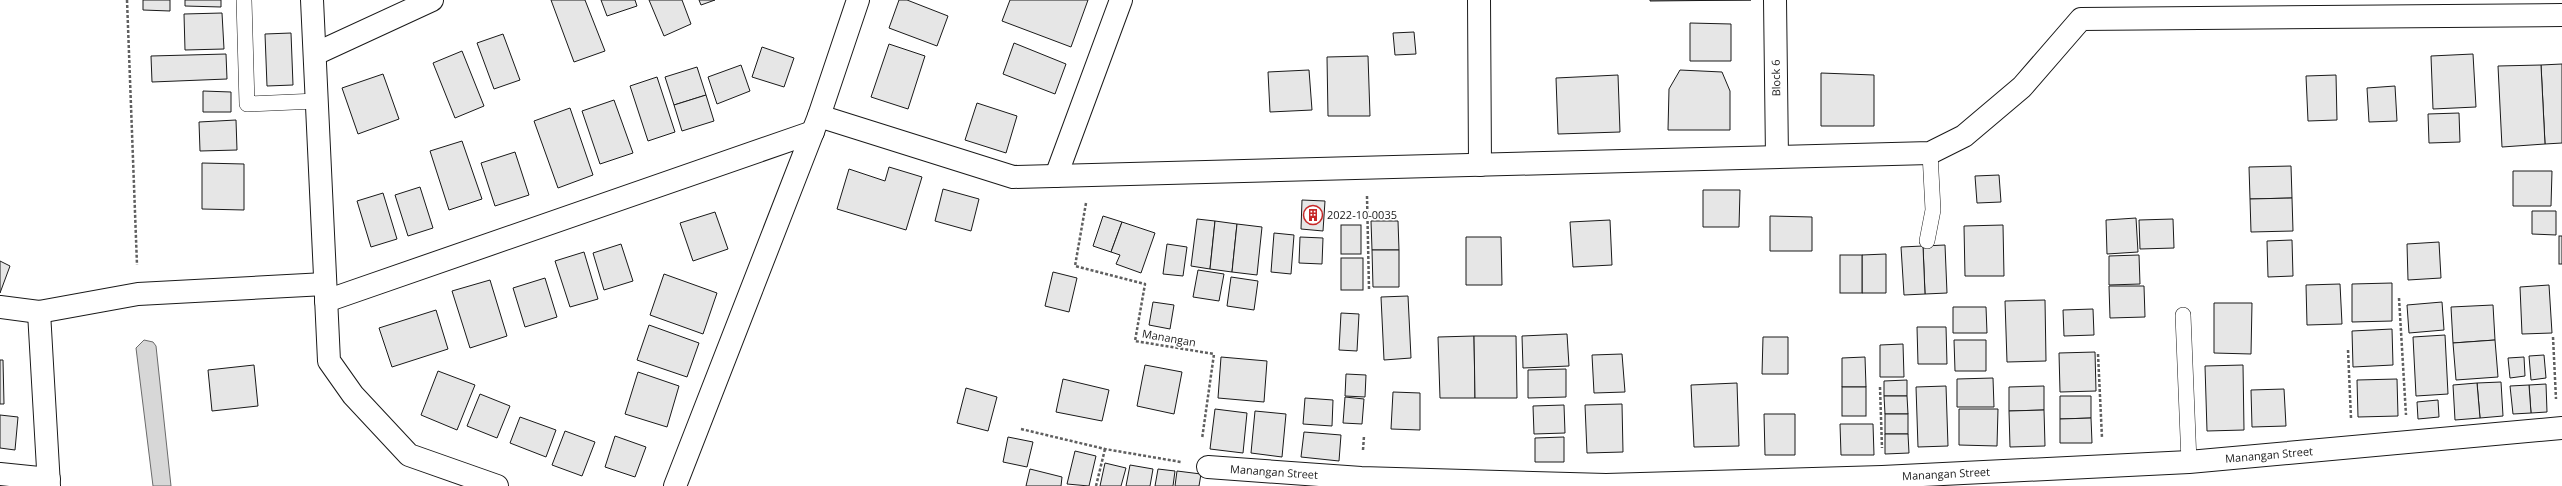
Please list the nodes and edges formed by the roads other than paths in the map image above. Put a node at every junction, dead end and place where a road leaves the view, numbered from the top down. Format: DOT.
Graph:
graph roads {
  1 [pos="244,0"];
  2 [pos="312,0"];
  3 [pos="432,0"];
  4 [pos="858,0"];
  5 [pos="1121,0"];
  6 [pos="1479,0"];
  7 [pos="1775,0"];
  8 [pos="2081,10"];
  9 [pos="2562,15"];
  10 [pos="315,54"];
  11 [pos="317,101"];
  12 [pos="816,124"];
  13 [pos="1930,153"];
  14 [pos="1777,157"];
  15 [pos="1480,164"];
  16 [pos="1056,176"];
  17 [pos="1927,241"];
  18 [pos="325,292"];
  19 [pos="0,307"];
  20 [pos="39,312"];
  21 [pos="2183,315"];
  22 [pos="2560,428"];
  23 [pos="2189,462"];
  24 [pos="1204,466"];
  25 [pos="0,474"];
  26 [pos="49,483"];
  27 [pos="497,486"];
  28 [pos="675,486"];
  29 [pos="1606,486"];
  1 -- 11 [label="lane"];
  2 -- 10 [label="street"];
  3 -- 10 [label="street"];
  4 -- 12 [label="street"];
  5 -- 16 [label="street"];
  6 -- 15 [label="street"];
  7 -- 14 [label="street, Block 6"];
  8 -- 9 [label="street"];
  8 -- 13 [label="street"];
  10 -- 11 [label="street"];
  11 -- 18 [label="street"];
  12 -- 16 [label="street"];
  12 -- 18 [label="street"];
  12 -- 28 [label="street"];
  13 -- 14 [label="street"];
  13 -- 17 [label="lane"];
  14 -- 15 [label="street"];
  15 -- 16 [label="street"];
  18 -- 20 [label="street"];
  18 -- 27 [label="street"];
  19 -- 20 [label="street"];
  20 -- 26 [label="street"];
  21 -- 23 [label="lane"];
  22 -- 23 [label="street, Manangan Street"];
  23 -- 29 [label="street, Manangan Street"];
  24 -- 29 [label="street, Manangan Street"];
  25 -- 26 [label="street"];
}
